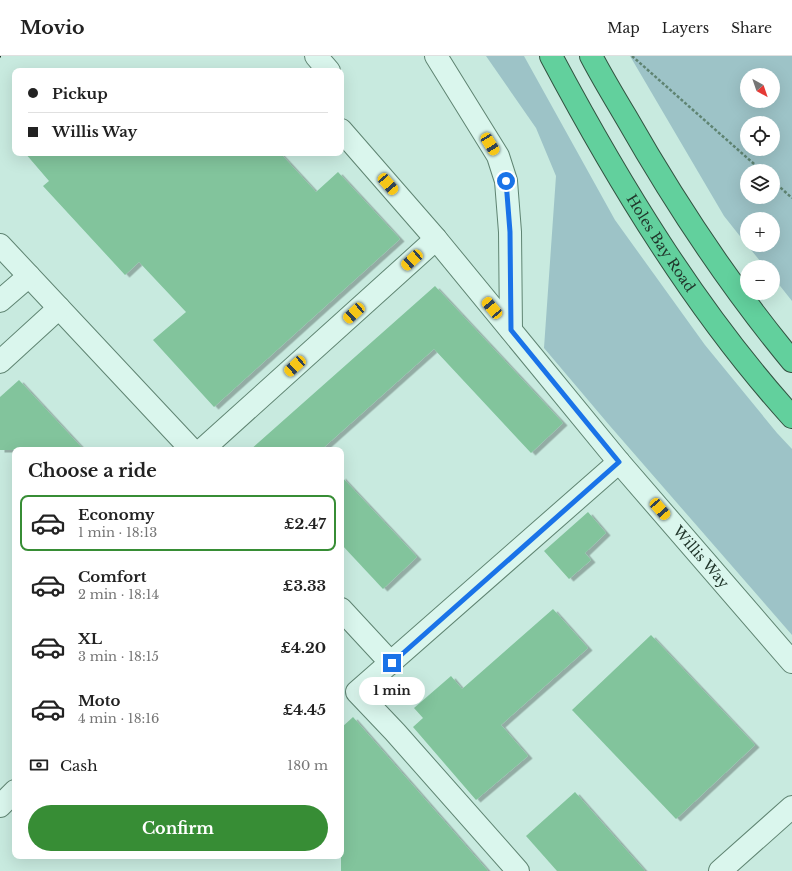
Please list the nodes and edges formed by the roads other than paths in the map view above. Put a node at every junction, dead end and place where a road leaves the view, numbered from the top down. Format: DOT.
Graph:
graph roads {
  1 [pos="316,56"];
  2 [pos="436,56"];
  3 [pos="551,56"];
  4 [pos="591,56"];
  5 [pos="326,68"];
  6 [pos="344,133"];
  7 [pos="436,239"];
  8 [pos="0,245"];
  9 [pos="29,276"];
  10 [pos="0,301"];
  11 [pos="59,308"];
  12 [pos="511,330"];
  13 [pos="792,361"];
  14 [pos="0,362"];
  15 [pos="792,417"];
  16 [pos="189,447"];
  17 [pos="205,447"];
  18 [pos="619,462"];
  19 [pos="344,612"];
  20 [pos="792,662"];
  21 [pos="392,663"];
  22 [pos="12,793"];
  23 [pos="0,806"];
  24 [pos="792,807"];
  25 [pos="518,871"];
  26 [pos="720,871"];
  1 -- 5 [label="street"];
  2 -- 12 [label="street"];
  3 -- 15 [label="highway, Holes Bay Road"];
  4 -- 13 [label="highway"];
  6 -- 7 [label="street, Willis Way"];
  7 -- 12 [label="street, Willis Way"];
  7 -- 17 [label="street"];
  8 -- 9 [label="street"];
  9 -- 10 [label="street"];
  9 -- 11 [label="street"];
  11 -- 14 [label="street"];
  11 -- 16 [label="street"];
  12 -- 18 [label="street, Willis Way"];
  18 -- 20 [label="street, Willis Way"];
  18 -- 21 [label="street"];
  19 -- 21 [label="street"];
  21 -- 25 [label="street"];
  22 -- 23 [label="street"];
  24 -- 26 [label="street"];
}
